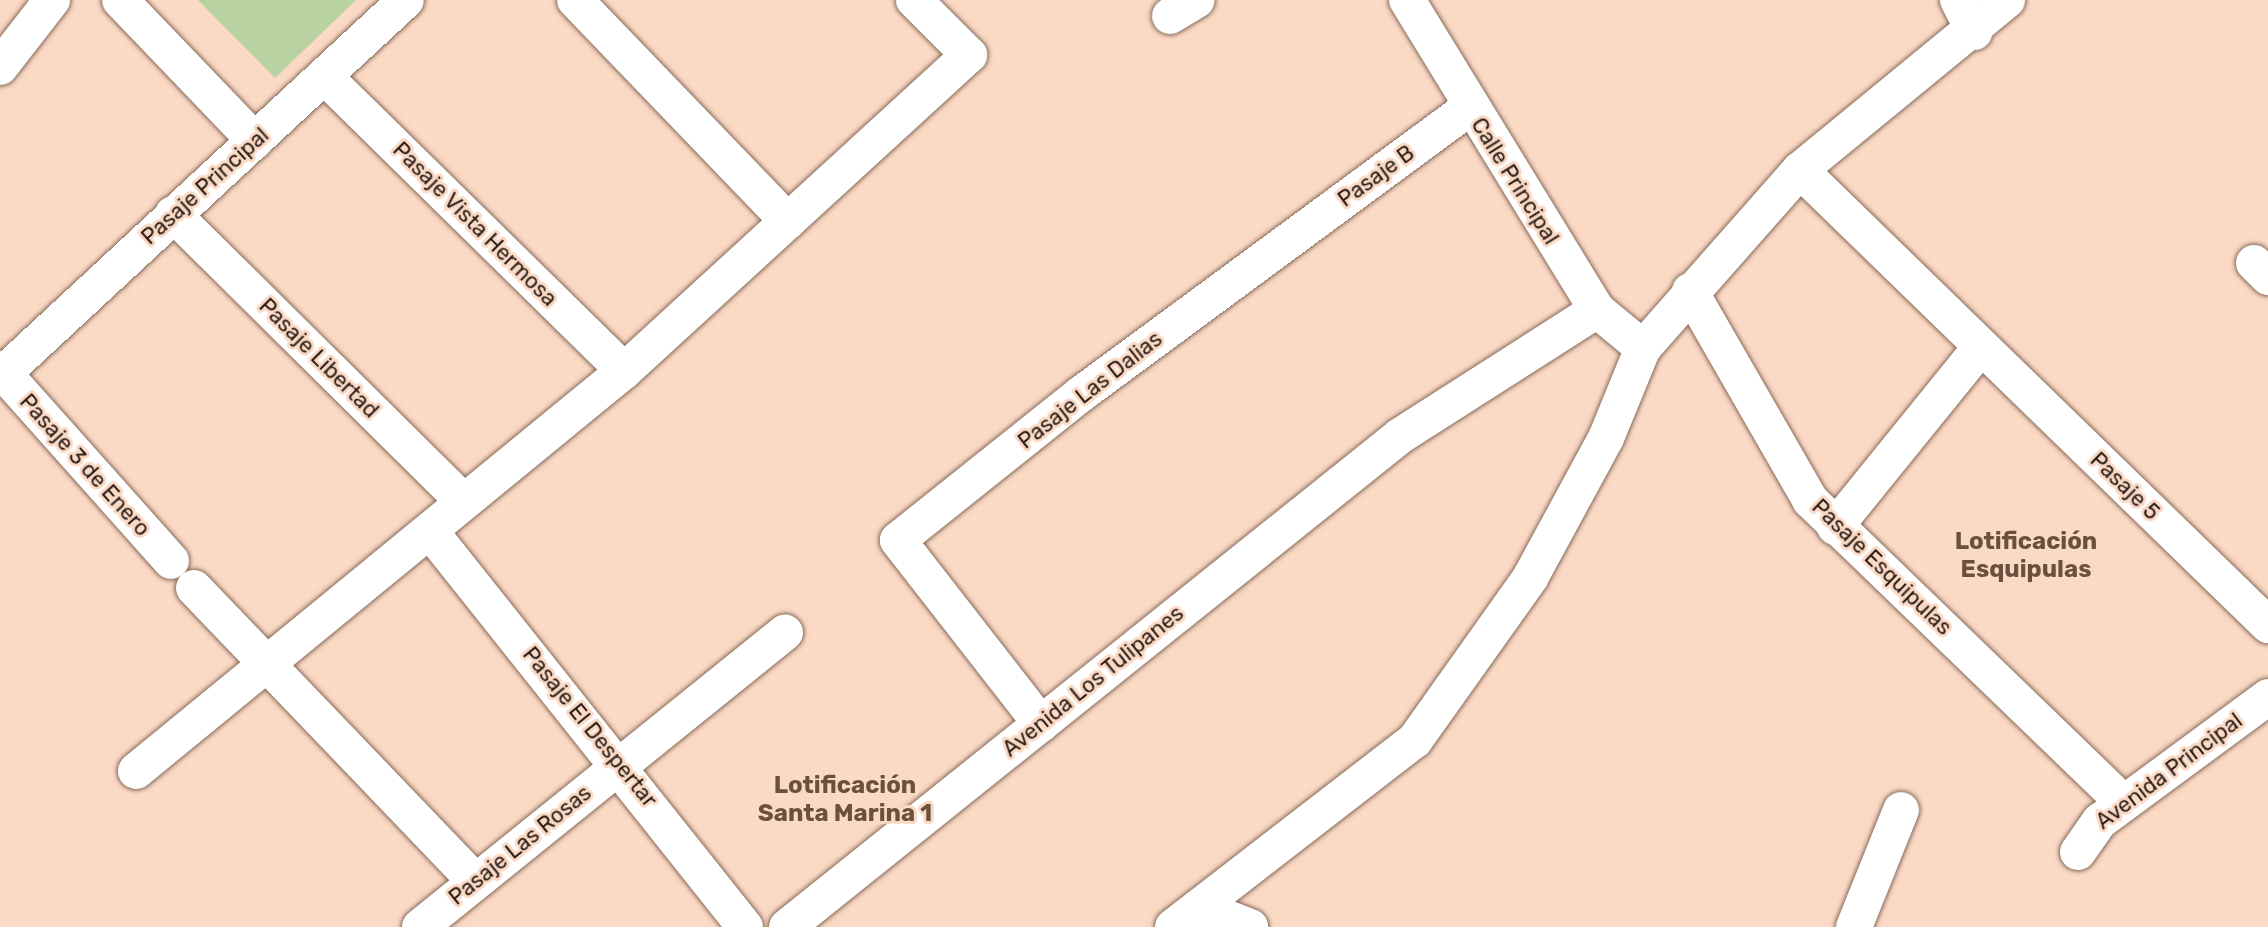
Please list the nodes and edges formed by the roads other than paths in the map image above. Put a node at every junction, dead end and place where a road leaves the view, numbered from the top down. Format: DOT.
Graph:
graph roads {
  1 [pos="52,0"];
  2 [pos="120,0"];
  3 [pos="406,0"];
  4 [pos="575,0"];
  5 [pos="914,0"];
  6 [pos="1407,0"];
  7 [pos="2007,0"];
  8 [pos="1966,16"];
  9 [pos="0,67"];
  10 [pos="325,77"];
  11 [pos="1469,108"];
  12 [pos="255,141"];
  13 [pos="1800,170"];
  14 [pos="173,214"];
  15 [pos="788,221"];
  16 [pos="1284,243"];
  17 [pos="1690,291"];
  18 [pos="1597,310"];
  19 [pos="1981,347"];
  20 [pos="1643,348"];
  21 [pos="2,371"];
  22 [pos="624,371"];
  23 [pos="464,502"];
  24 [pos="1835,527"];
  25 [pos="430,531"];
  26 [pos="171,561"];
  27 [pos="194,588"];
  28 [pos="2268,625"];
  29 [pos="785,633"];
  30 [pos="267,666"];
  31 [pos="2268,697"];
  32 [pos="1041,724"];
  33 [pos="620,762"];
  34 [pos="136,771"];
  35 [pos="2124,803"];
  36 [pos="1901,810"];
  37 [pos="2078,852"];
  38 [pos="475,881"];
  39 [pos="1186,917"];
  40 [pos="420,927"];
  41 [pos="745,927"];
  42 [pos="787,927"];
  43 [pos="1250,927"];
  44 [pos="1854,927"];
  1 -- 9 [label="street"];
  2 -- 12 [label="street"];
  3 -- 10 [label="street, Pasaje Principal"];
  4 -- 15 [label="street"];
  5 -- 15 [label="street"];
  6 -- 11 [label="street, Calle Principal"];
  7 -- 8 [label="street"];
  8 -- 13 [label="street"];
  10 -- 12 [label="street, Pasaje Principal"];
  10 -- 22 [label="street, Pasaje Vista Hermosa"];
  11 -- 16 [label="street, Pasaje B"];
  11 -- 18 [label="street, Calle Principal"];
  12 -- 14 [label="street, Pasaje Principal"];
  13 -- 17 [label="street"];
  13 -- 19 [label="street, Pasaje 5"];
  14 -- 21 [label="street, Pasaje Principal"];
  14 -- 23 [label="street, Pasaje Libertad"];
  15 -- 22 [label="street"];
  16 -- 32 [label="street, Pasaje Las Dalias"];
  17 -- 20 [label="street"];
  17 -- 24 [label="street, Pasaje Esquipulas"];
  18 -- 20 [label="street, Calle Principal"];
  18 -- 32 [label="street, Avenida Los Tulipanes"];
  19 -- 24 [label="street"];
  19 -- 28 [label="street, Pasaje 5"];
  20 -- 39 [label="street"];
  21 -- 26 [label="street, Pasaje 3 de Enero"];
  22 -- 23 [label="street"];
  23 -- 25 [label="street"];
  24 -- 35 [label="street, Pasaje Esquipulas"];
  25 -- 30 [label="street"];
  25 -- 33 [label="street, Pasaje El Despertar"];
  27 -- 30 [label="street"];
  29 -- 33 [label="street"];
  30 -- 34 [label="street"];
  30 -- 38 [label="street"];
  31 -- 35 [label="street, Avenida Principal"];
  32 -- 42 [label="street, Avenida Los Tulipanes"];
  33 -- 38 [label="street, Pasaje Las Rosas"];
  33 -- 41 [label="street, Pasaje El Despertar"];
  35 -- 37 [label="street, Avenida Principal"];
  36 -- 44 [label="street"];
  38 -- 40 [label="street, Pasaje Las Rosas"];
  39 -- 43 [label="street"];
}
